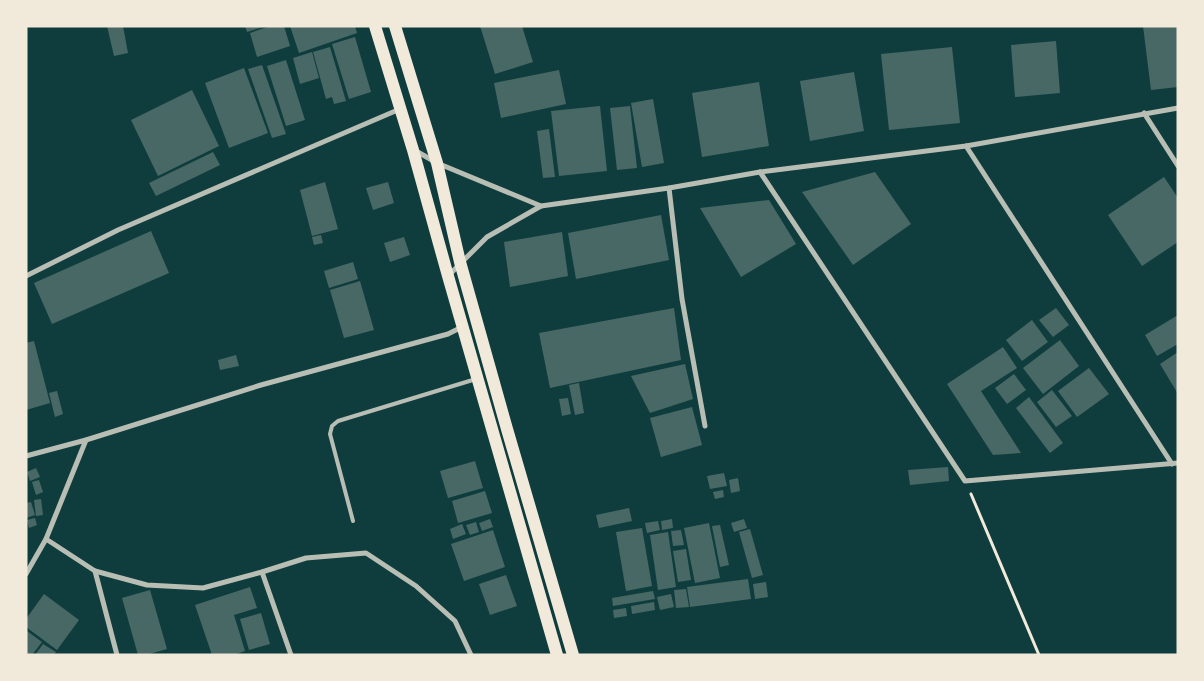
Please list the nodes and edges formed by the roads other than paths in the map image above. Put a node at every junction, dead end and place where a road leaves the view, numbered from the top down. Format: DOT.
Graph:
graph roads {
  1 [pos="375,26"];
  2 [pos="395,26"];
  3 [pos="1178,108"];
  4 [pos="400,109"];
  5 [pos="1144,113"];
  6 [pos="966,146"];
  7 [pos="413,150"];
  8 [pos="437,163"];
  9 [pos="1178,166"];
  10 [pos="760,172"];
  11 [pos="669,188"];
  12 [pos="541,206"];
  13 [pos="460,262"];
  14 [pos="26,276"];
  15 [pos="448,276"];
  16 [pos="463,326"];
  17 [pos="478,378"];
  18 [pos="705,426"];
  19 [pos="86,440"];
  20 [pos="26,456"];
  21 [pos="1175,463"];
  22 [pos="353,521"];
  23 [pos="46,540"];
  24 [pos="95,572"];
  25 [pos="262,572"];
  26 [pos="26,574"];
  27 [pos="118,655"];
  28 [pos="290,655"];
  29 [pos="470,655"];
  30 [pos="558,655"];
  31 [pos="573,655"];
  1 -- 4 [label="main road"];
  2 -- 8 [label="main road"];
  3 -- 5 [label="street"];
  4 -- 7 [label="main road"];
  4 -- 14 [label="street"];
  5 -- 6 [label="street"];
  5 -- 9 [label="street"];
  6 -- 10 [label="street"];
  6 -- 21 [label="street"];
  7 -- 8 [label="street"];
  7 -- 15 [label="main road"];
  8 -- 12 [label="street"];
  8 -- 13 [label="main road"];
  10 -- 11 [label="street"];
  10 -- 21 [label="street"];
  11 -- 12 [label="street"];
  11 -- 18 [label="street"];
  12 -- 13 [label="street"];
  13 -- 15 [label="street"];
  13 -- 31 [label="main road"];
  15 -- 16 [label="main road"];
  16 -- 17 [label="main road"];
  16 -- 19 [label="street"];
  17 -- 22 [label="lane"];
  17 -- 30 [label="main road"];
  19 -- 20 [label="street"];
  19 -- 23 [label="street"];
  23 -- 24 [label="street"];
  23 -- 26 [label="street"];
  24 -- 25 [label="street"];
  24 -- 27 [label="street"];
  25 -- 28 [label="street"];
  25 -- 29 [label="street"];
}
